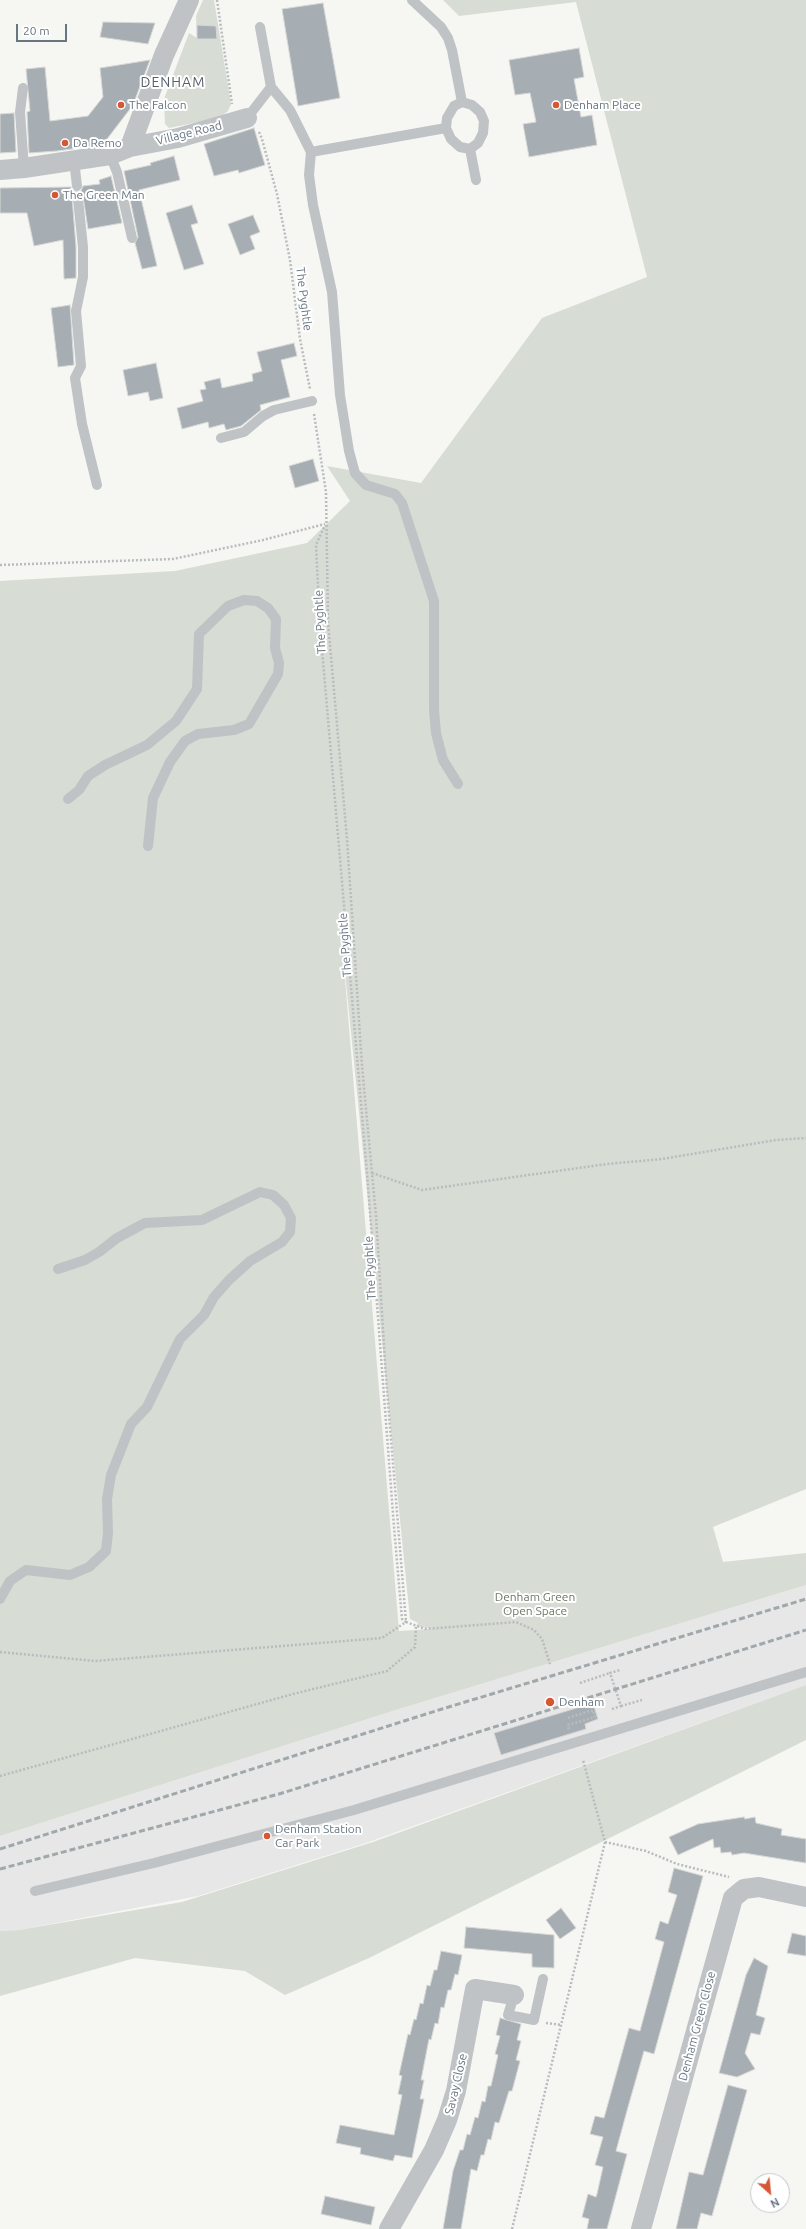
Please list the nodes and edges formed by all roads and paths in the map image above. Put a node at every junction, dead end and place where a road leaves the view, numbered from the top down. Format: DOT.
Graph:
graph roads {
  1 [pos="189,0"];
  2 [pos="217,0"];
  3 [pos="412,0"];
  4 [pos="260,27"];
  5 [pos="23,88"];
  6 [pos="271,88"];
  7 [pos="462,102"];
  8 [pos="243,119"];
  9 [pos="446,128"];
  10 [pos="130,147"];
  11 [pos="470,149"];
  12 [pos="311,152"];
  13 [pos="110,154"];
  14 [pos="74,160"];
  15 [pos="24,168"];
  16 [pos="0,170"];
  17 [pos="476,180"];
  18 [pos="77,186"];
  19 [pos="78,199"];
  20 [pos="132,238"];
  21 [pos="312,401"];
  22 [pos="221,438"];
  23 [pos="97,485"];
  24 [pos="326,524"];
  25 [pos="0,565"];
  26 [pos="458,784"];
  27 [pos="68,799"];
  28 [pos="148,846"];
  29 [pos="806,1138"];
  30 [pos="372,1174"];
  31 [pos="58,1270"];
  32 [pos="0,1599"];
  33 [pos="406,1622"];
  34 [pos="416,1626"];
  35 [pos="0,1652"];
  36 [pos="550,1664"];
  37 [pos="620,1670"];
  38 [pos="806,1672"];
  39 [pos="610,1673"];
  40 [pos="580,1683"];
  41 [pos="642,1700"];
  42 [pos="621,1706"];
  43 [pos="612,1709"];
  44 [pos="568,1718"];
  45 [pos="571,1724"];
  46 [pos="583,1760"];
  47 [pos="0,1776"];
  48 [pos="605,1842"];
  49 [pos="744,1889"];
  50 [pos="35,1891"];
  51 [pos="806,1897"];
  52 [pos="543,1979"];
  53 [pos="514,1995"];
  54 [pos="389,2229"];
  55 [pos="512,2229"];
  56 [pos="641,2229"];
  1 -- 10 [label="street"];
  2 -- 8 [label="path, The Pyghtle"];
  3 -- 7 [label="lane"];
  4 -- 6 [label="lane"];
  5 -- 15 [label="lane"];
  6 -- 8 [label="lane"];
  6 -- 12 [label="lane"];
  7 -- 9 [label="lane"];
  7 -- 11 [label="lane"];
  8 -- 10 [label="street, Village Road"];
  8 -- 21 [label="path, The Pyghtle"];
  9 -- 11 [label="lane"];
  9 -- 12 [label="lane"];
  10 -- 13 [label="street, Village Road"];
  11 -- 17 [label="lane"];
  12 -- 26 [label="lane"];
  13 -- 14 [label="street, Village Road"];
  13 -- 20 [label="lane"];
  14 -- 15 [label="street, Village Road"];
  14 -- 18 [label="lane"];
  15 -- 16 [label="street, Village Road"];
  19 -- 23 [label="lane"];
  21 -- 22 [label="lane"];
  21 -- 24 [label="path, The Pyghtle"];
  24 -- 25 [label="path"];
  24 -- 30 [label="path, The Pyghtle"];
  24 -- 33 [label="path"];
  27 -- 28 [label="lane"];
  29 -- 30 [label="path"];
  30 -- 33 [label="path, The Pyghtle"];
  31 -- 32 [label="lane"];
  33 -- 34 [label="path"];
  33 -- 35 [label="path"];
  34 -- 36 [label="path"];
  34 -- 47 [label="path"];
  37 -- 39 [label="path, bridge"];
  38 -- 50 [label="lane"];
  39 -- 40 [label="path"];
  39 -- 42 [label="path, bridge"];
  41 -- 42 [label="path"];
  42 -- 43 [label="path, bridge"];
  44 -- 45 [label="path"];
  46 -- 48 [label="path"];
  48 -- 49 [label="path"];
  48 -- 55 [label="path"];
  49 -- 51 [label="street"];
  49 -- 56 [label="street, Denham Green Close"];
  52 -- 53 [label="lane"];
  53 -- 54 [label="street, Savay Close"];
}
